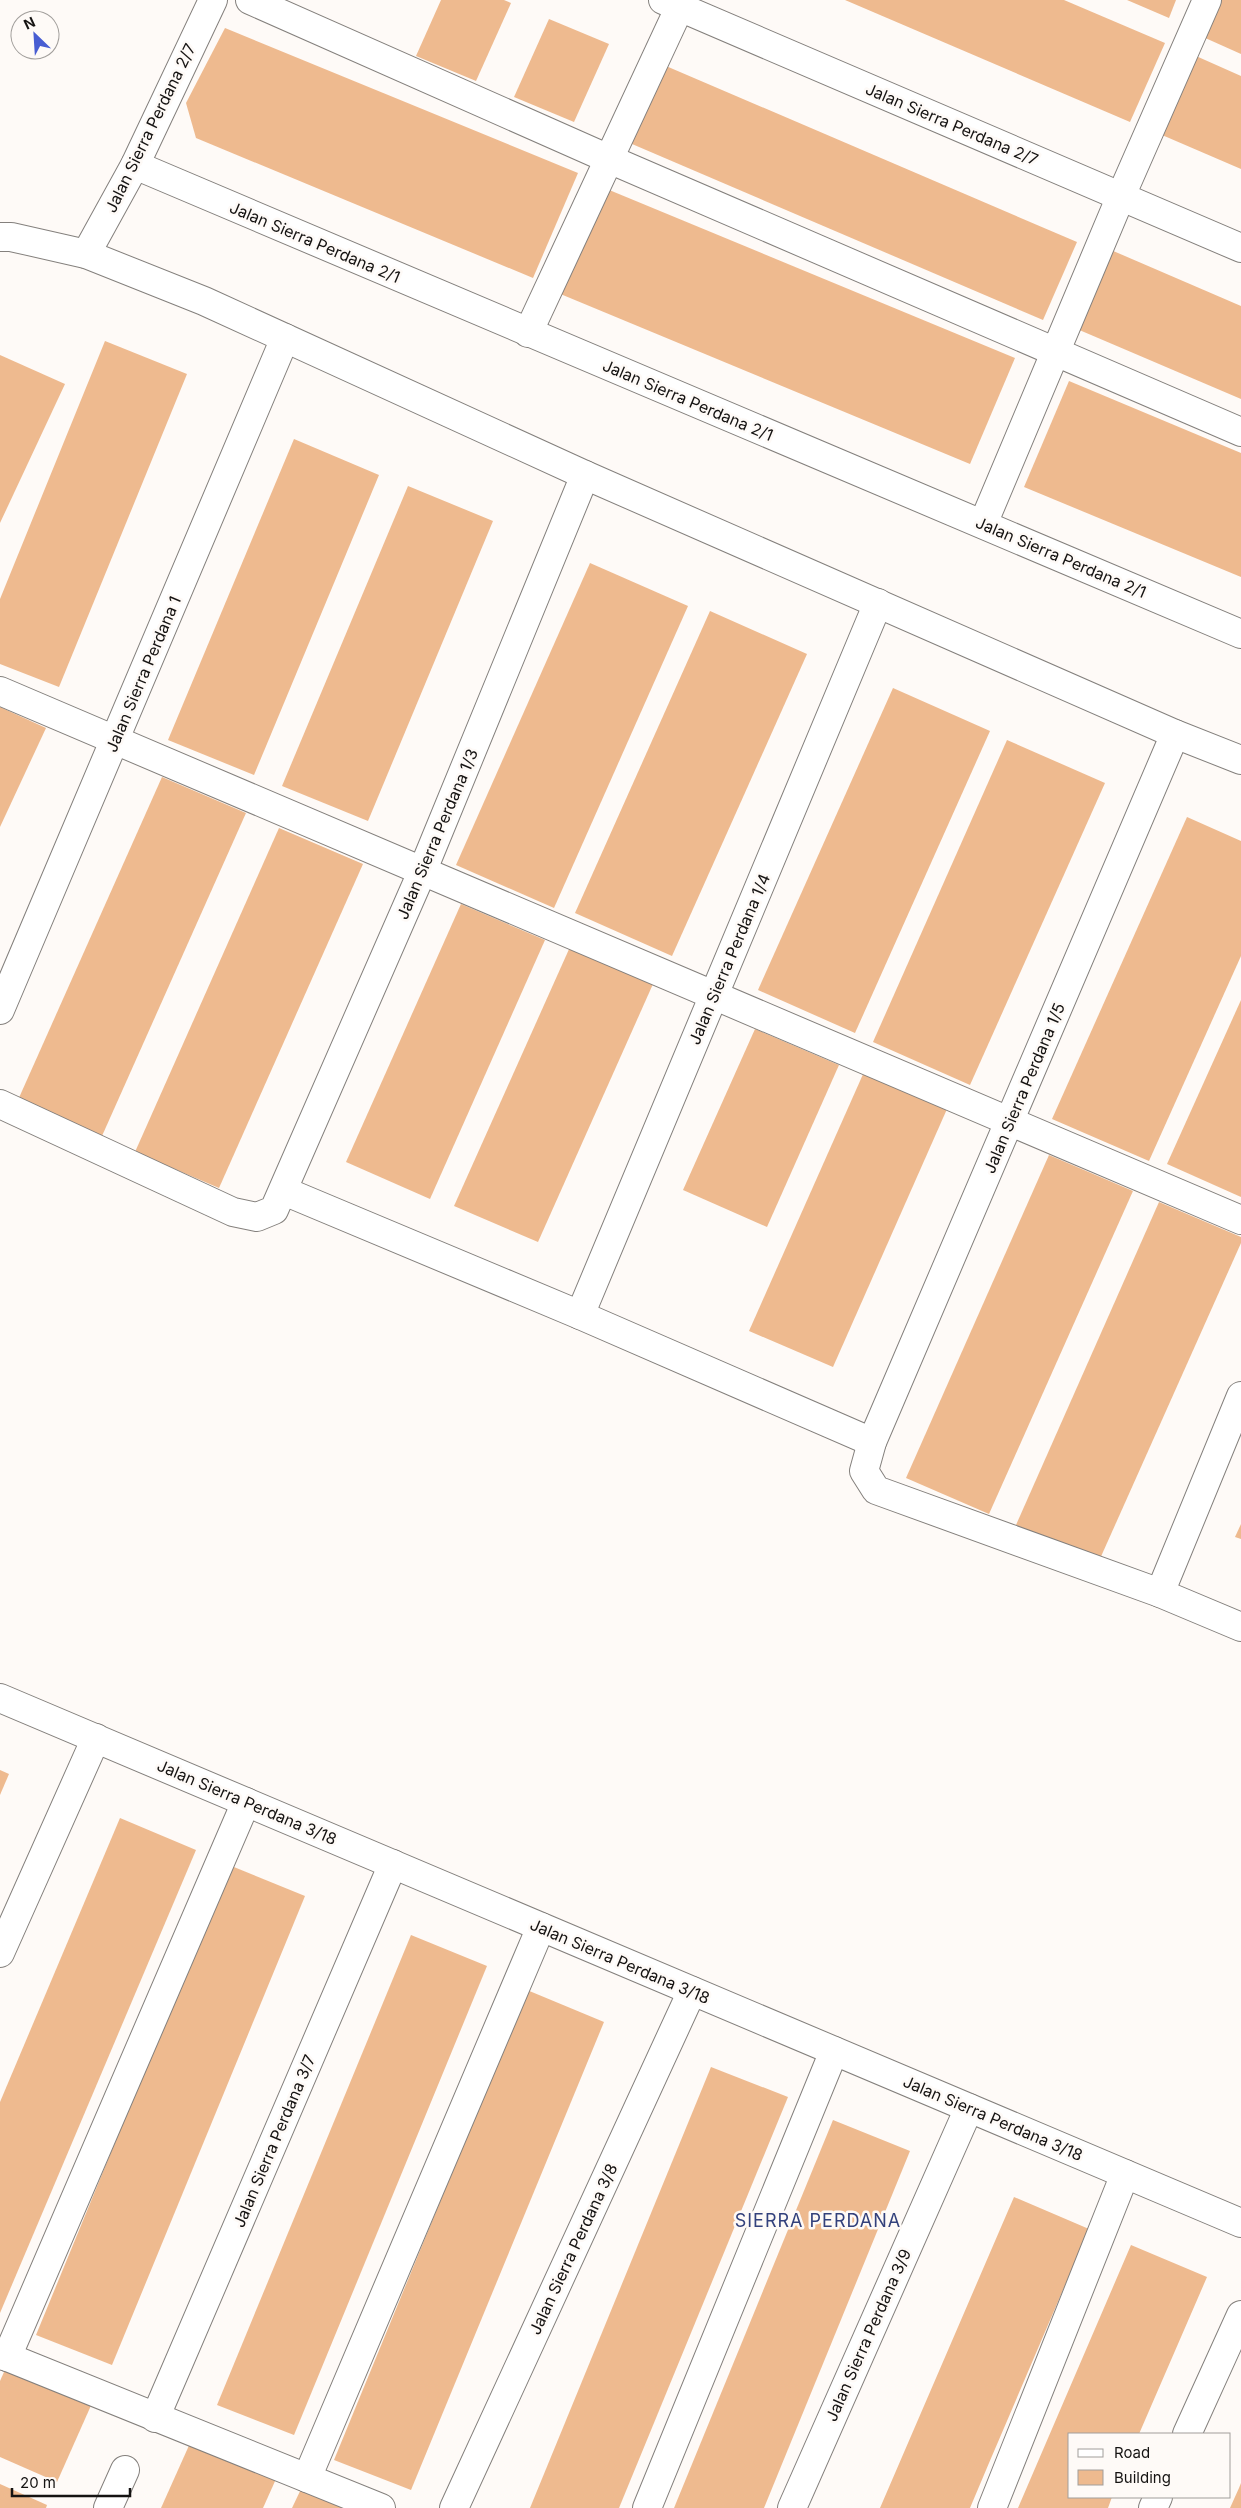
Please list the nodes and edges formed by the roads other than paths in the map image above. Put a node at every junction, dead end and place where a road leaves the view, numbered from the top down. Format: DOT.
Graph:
graph roads {
  1 [pos="213,0"];
  2 [pos="250,0"];
  3 [pos="1207,0"];
  4 [pos="675,2"];
  5 [pos="609,159"];
  6 [pos="135,165"];
  7 [pos="1120,196"];
  8 [pos="0,238"];
  9 [pos="1241,248"];
  10 [pos="86,254"];
  11 [pos="528,333"];
  12 [pos="285,338"];
  13 [pos="1055,354"];
  14 [pos="1241,432"];
  15 [pos="585,475"];
  16 [pos="982,524"];
  17 [pos="878,603"];
  18 [pos="1241,634"];
  19 [pos="0,691"];
  20 [pos="1175,734"];
  21 [pos="115,740"];
  22 [pos="1241,760"];
  23 [pos="422,872"];
  24 [pos="714,994"];
  25 [pos="0,1010"];
  26 [pos="0,1104"];
  27 [pos="1010,1122"];
  28 [pos="284,1191"];
  29 [pos="1241,1220"];
  30 [pos="580,1315"];
  31 [pos="1241,1396"];
  32 [pos="872,1442"];
  33 [pos="1160,1593"];
  34 [pos="1241,1626"];
  35 [pos="0,1698"];
  36 [pos="96,1738"];
  37 [pos="246,1802"];
  38 [pos="393,1864"];
  39 [pos="541,1927"];
  40 [pos="0,1953"];
  41 [pos="692,1991"];
  42 [pos="834,2051"];
  43 [pos="969,2108"];
  44 [pos="1125,2174"];
  45 [pos="1241,2222"];
  46 [pos="1241,2315"];
  47 [pos="4,2355"];
  48 [pos="155,2418"];
  49 [pos="1187,2433"];
  50 [pos="124,2470"];
  51 [pos="307,2478"];
  52 [pos="108,2508"];
  53 [pos="381,2508"];
  54 [pos="454,2508"];
  55 [pos="646,2508"];
  56 [pos="792,2508"];
  57 [pos="992,2508"];
  1 -- 6 [label="street, Jalan Sierra Perdana 2/7"];
  2 -- 5 [label="street"];
  3 -- 7 [label="street"];
  4 -- 5 [label="street"];
  4 -- 7 [label="street, Jalan Sierra Perdana 2/7"];
  5 -- 11 [label="street"];
  5 -- 13 [label="street"];
  6 -- 10 [label="street, Jalan Sierra Perdana 2/7"];
  6 -- 11 [label="street, Jalan Sierra Perdana 2/1"];
  7 -- 9 [label="street, Jalan Sierra Perdana 2/7"];
  7 -- 13 [label="street"];
  8 -- 10 [label="street"];
  10 -- 12 [label="street"];
  11 -- 16 [label="street, Jalan Sierra Perdana 2/1"];
  12 -- 15 [label="street"];
  12 -- 21 [label="street, Jalan Sierra Perdana 1"];
  13 -- 14 [label="street"];
  13 -- 16 [label="street"];
  15 -- 17 [label="street"];
  15 -- 23 [label="street, Jalan Sierra Perdana 1/3"];
  16 -- 18 [label="street, Jalan Sierra Perdana 2/1"];
  17 -- 20 [label="street"];
  17 -- 24 [label="street, Jalan Sierra Perdana 1/4"];
  19 -- 21 [label="street"];
  20 -- 22 [label="street"];
  20 -- 27 [label="street, Jalan Sierra Perdana 1/5"];
  21 -- 23 [label="street"];
  21 -- 25 [label="street, Jalan Sierra Perdana 1"];
  23 -- 24 [label="street"];
  23 -- 28 [label="street, Jalan Sierra Perdana 1/3"];
  24 -- 27 [label="street"];
  24 -- 30 [label="street, Jalan Sierra Perdana 1/4"];
  26 -- 28 [label="street, Jalan Sierra Perdana 1/3"];
  27 -- 29 [label="street"];
  27 -- 32 [label="street, Jalan Sierra Perdana 1/5"];
  28 -- 30 [label="street"];
  30 -- 32 [label="street"];
  31 -- 33 [label="street"];
  32 -- 33 [label="street, Jalan Sierra Perdana 1/5"];
  33 -- 34 [label="street, Jalan Sierra Perdana 1/5"];
  35 -- 36 [label="street, Jalan Sierra Perdana 3/18"];
  36 -- 37 [label="street, Jalan Sierra Perdana 3/18"];
  36 -- 40 [label="street"];
  37 -- 38 [label="street, Jalan Sierra Perdana 3/18"];
  37 -- 47 [label="street"];
  38 -- 39 [label="street, Jalan Sierra Perdana 3/18"];
  38 -- 48 [label="street, Jalan Sierra Perdana 3/7"];
  39 -- 41 [label="street, Jalan Sierra Perdana 3/18"];
  39 -- 51 [label="street"];
  41 -- 42 [label="street, Jalan Sierra Perdana 3/18"];
  41 -- 54 [label="street, Jalan Sierra Perdana 3/8"];
  42 -- 43 [label="street, Jalan Sierra Perdana 3/18"];
  42 -- 55 [label="street"];
  43 -- 44 [label="street, Jalan Sierra Perdana 3/18"];
  43 -- 56 [label="street, Jalan Sierra Perdana 3/9"];
  44 -- 45 [label="street, Jalan Sierra Perdana 3/18"];
  44 -- 57 [label="street"];
  46 -- 49 [label="street"];
  47 -- 48 [label="street"];
  48 -- 51 [label="street"];
  50 -- 52 [label="street"];
  51 -- 53 [label="street"];
}
